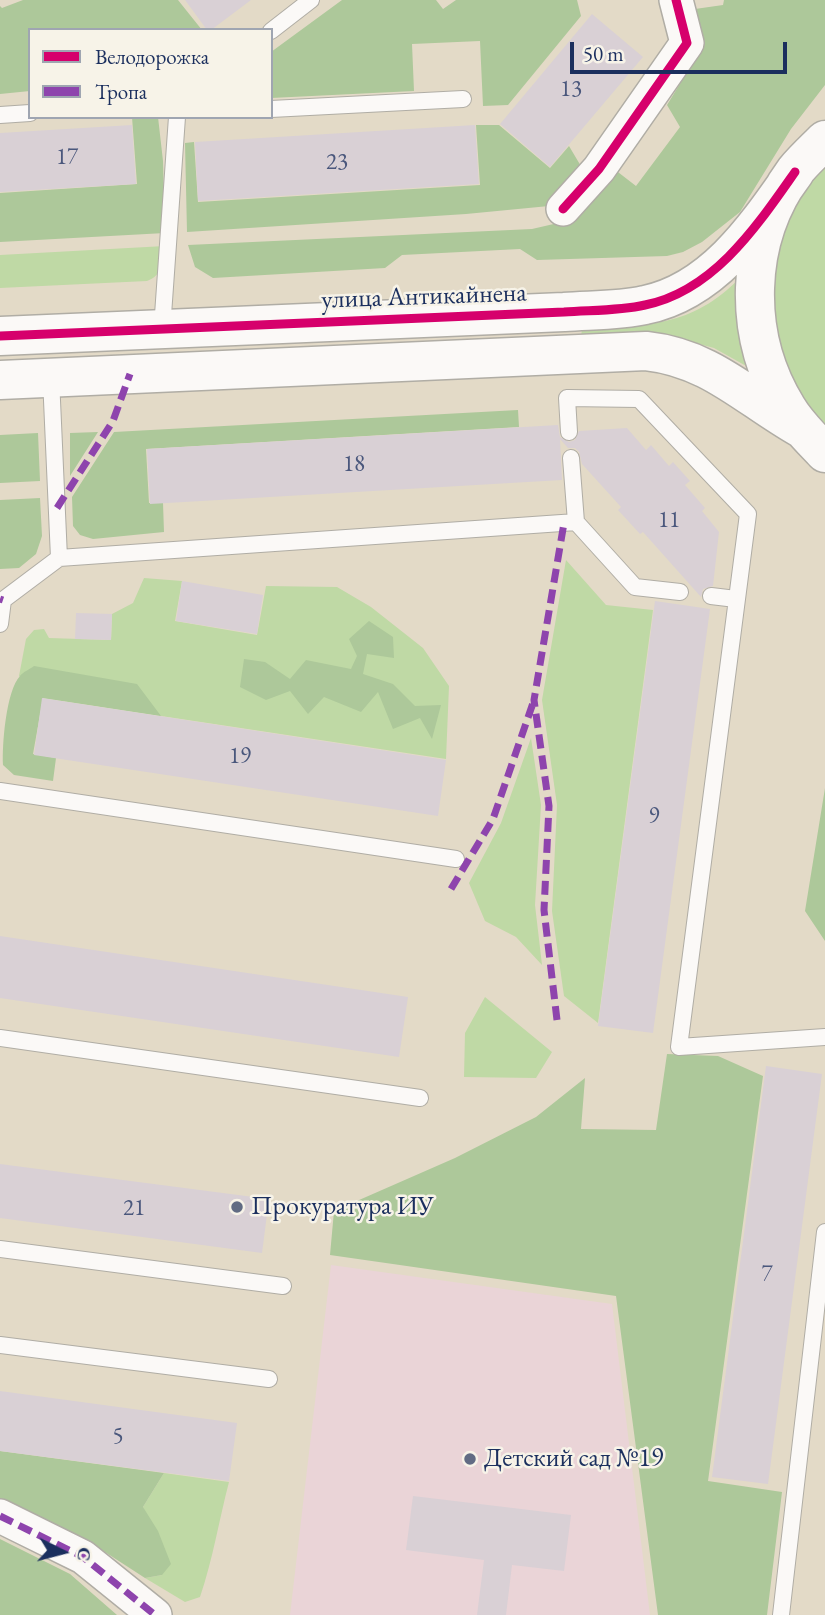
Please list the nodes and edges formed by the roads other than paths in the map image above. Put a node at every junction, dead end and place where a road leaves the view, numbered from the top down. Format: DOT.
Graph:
graph roads {
  1 [pos="311,0"];
  2 [pos="676,0"];
  3 [pos="273,29"];
  4 [pos="463,99"];
  5 [pos="273,109"];
  6 [pos="28,113"];
  7 [pos="0,115"];
  8 [pos="177,119"];
  9 [pos="825,122"];
  10 [pos="807,159"];
  11 [pos="563,209"];
  12 [pos="162,329"];
  13 [pos="0,336"];
  14 [pos="51,377"];
  15 [pos="0,380"];
  16 [pos="569,432"];
  17 [pos="813,441"];
  18 [pos="571,458"];
  19 [pos="576,522"];
  20 [pos="59,558"];
  21 [pos="680,592"];
  22 [pos="711,596"];
  23 [pos="736,599"];
  24 [pos="0,624"];
  25 [pos="0,792"];
  26 [pos="456,859"];
  27 [pos="825,1037"];
  28 [pos="0,1038"];
  29 [pos="420,1098"];
  30 [pos="825,1232"];
  31 [pos="0,1249"];
  32 [pos="283,1286"];
  33 [pos="0,1345"];
  34 [pos="269,1379"];
  35 [pos="0,1516"];
  36 [pos="155,1615"];
  37 [pos="781,1615"];
  1 -- 3 [label="lane"];
  2 -- 11 [label="street"];
  4 -- 5 [label="lane"];
  6 -- 7 [label="lane"];
  8 -- 12 [label="lane"];
  9 -- 10 [label="street"];
  10 -- 12 [label="street, улица Антикайнена"];
  10 -- 17 [label="street"];
  12 -- 13 [label="street, улица Антикайнена"];
  14 -- 15 [label="street"];
  14 -- 17 [label="street"];
  14 -- 20 [label="lane"];
  16 -- 23 [label="lane"];
  18 -- 19 [label="lane"];
  19 -- 20 [label="lane"];
  19 -- 21 [label="lane"];
  20 -- 24 [label="lane"];
  22 -- 23 [label="lane"];
  23 -- 27 [label="lane"];
  25 -- 26 [label="lane"];
  28 -- 29 [label="lane"];
  30 -- 37 [label="lane"];
  31 -- 32 [label="lane"];
  33 -- 34 [label="lane"];
  35 -- 36 [label="street"];
}
